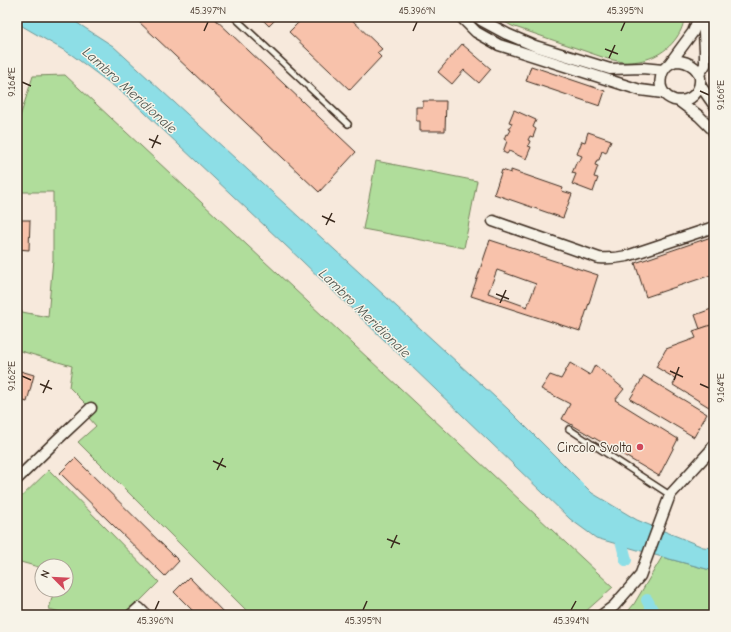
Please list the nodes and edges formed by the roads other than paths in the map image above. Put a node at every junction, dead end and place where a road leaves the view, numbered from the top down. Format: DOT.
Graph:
graph roads {
  1 [pos="234,17"];
  2 [pos="461,17"];
  3 [pos="478,17"];
  4 [pos="699,17"];
  5 [pos="703,17"];
  6 [pos="667,67"];
  7 [pos="699,74"];
  8 [pos="700,85"];
  9 [pos="663,93"];
  10 [pos="679,101"];
  11 [pos="714,105"];
  12 [pos="348,124"];
  13 [pos="714,133"];
  14 [pos="493,221"];
  15 [pos="714,227"];
  16 [pos="91,408"];
  17 [pos="569,429"];
  18 [pos="713,448"];
  19 [pos="17,479"];
  20 [pos="670,495"];
  21 [pos="131,615"];
  22 [pos="146,615"];
  23 [pos="602,615"];
  1 -- 12 [label="lane"];
  2 -- 9 [label="street"];
  3 -- 6 [label="street"];
  4 -- 6 [label="street"];
  5 -- 7 [label="street"];
  6 -- 7 [label="street"];
  6 -- 9 [label="street"];
  7 -- 8 [label="street"];
  8 -- 10 [label="street"];
  8 -- 11 [label="street"];
  9 -- 10 [label="street"];
  10 -- 13 [label="street"];
  14 -- 15 [label="street"];
  16 -- 19 [label="street"];
  17 -- 20 [label="lane"];
  18 -- 20 [label="street"];
  20 -- 23 [label="street"];
  21 -- 22 [label="street"];
}
